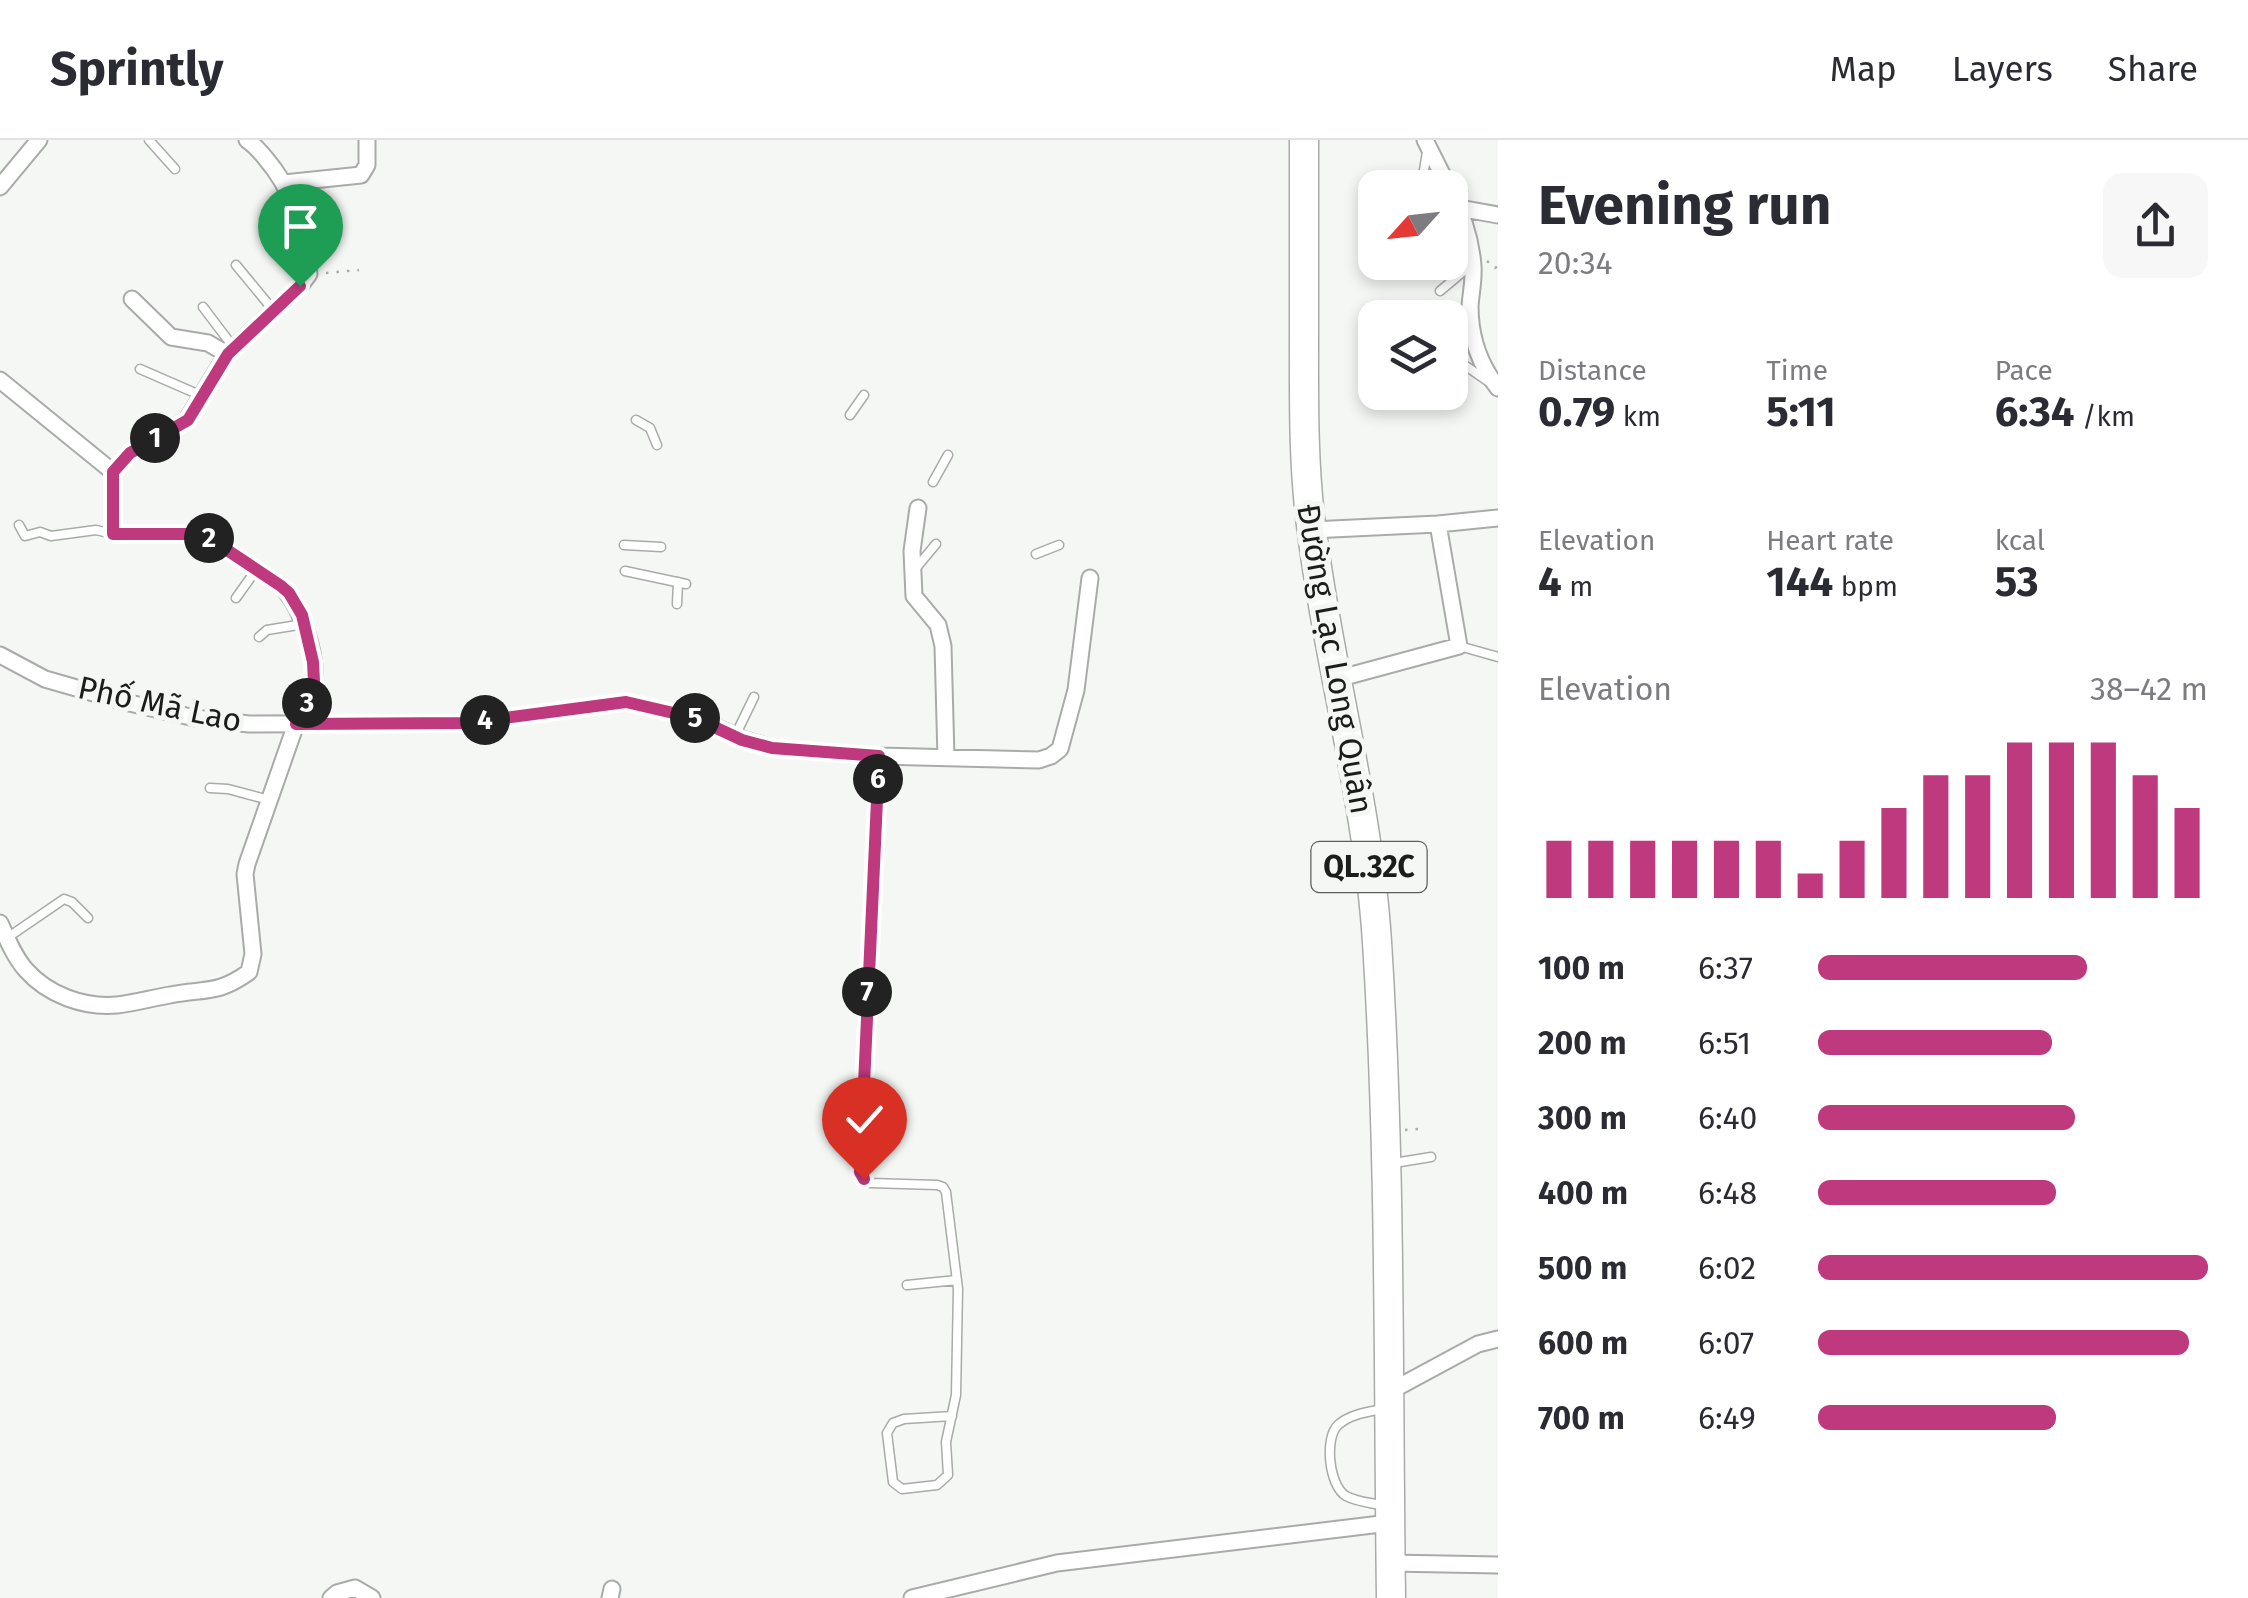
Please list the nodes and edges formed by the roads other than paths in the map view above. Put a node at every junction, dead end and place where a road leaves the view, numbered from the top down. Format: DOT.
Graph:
graph roads {
  1 [pos="39,140"];
  2 [pos="149,140"];
  3 [pos="1304,140"];
  4 [pos="368,141"];
  5 [pos="254,142"];
  6 [pos="1427,143"];
  7 [pos="175,169"];
  8 [pos="1423,170"];
  9 [pos="1439,170"];
  10 [pos="284,183"];
  11 [pos="0,187"];
  12 [pos="1468,206"];
  13 [pos="1498,215"];
  14 [pos="1468,236"];
  15 [pos="1473,263"];
  16 [pos="236,265"];
  17 [pos="1440,291"];
  18 [pos="132,299"];
  19 [pos="203,308"];
  20 [pos="274,311"];
  21 [pos="231,351"];
  22 [pos="1468,368"];
  23 [pos="140,369"];
  24 [pos="1492,373"];
  25 [pos="0,380"];
  26 [pos="1498,387"];
  27 [pos="864,395"];
  28 [pos="202,396"];
  29 [pos="850,415"];
  30 [pos="636,420"];
  31 [pos="658,446"];
  32 [pos="948,455"];
  33 [pos="113,472"];
  34 [pos="933,482"];
  35 [pos="918,508"];
  36 [pos="1498,518"];
  37 [pos="1438,524"];
  38 [pos="19,525"];
  39 [pos="1312,530"];
  40 [pos="113,534"];
  41 [pos="624,544"];
  42 [pos="936,544"];
  43 [pos="1059,545"];
  44 [pos="661,547"];
  45 [pos="1036,554"];
  46 [pos="256,570"];
  47 [pos="625,571"];
  48 [pos="913,571"];
  49 [pos="1090,578"];
  50 [pos="236,598"];
  51 [pos="677,604"];
  52 [pos="304,624"];
  53 [pos="258,637"];
  54 [pos="1459,646"];
  55 [pos="0,655"];
  56 [pos="1498,657"];
  57 [pos="1336,678"];
  58 [pos="754,697"];
  59 [pos="296,724"];
  60 [pos="734,736"];
  61 [pos="879,756"];
  62 [pos="946,758"];
  63 [pos="210,788"];
  64 [pos="269,800"];
  65 [pos="88,918"];
  66 [pos="3,931"];
  67 [pos="1431,1158"];
  68 [pos="1385,1164"];
  69 [pos="957,1280"];
  70 [pos="908,1285"];
  71 [pos="1498,1339"];
  72 [pos="1389,1400"];
  73 [pos="952,1416"];
  74 [pos="1389,1515"];
  75 [pos="1390,1563"];
  76 [pos="1498,1564"];
  77 [pos="331,1598"];
  78 [pos="372,1598"];
  79 [pos="912,1598"];
  80 [pos="1391,1598"];
  1 -- 11 [label="street"];
  2 -- 7 [label="lane"];
  3 -- 39 [label="highway, Đường Lạc Long Quân / QL.32C"];
  4 -- 10 [label="street"];
  5 -- 10 [label="street"];
  6 -- 8 [label="lane"];
  6 -- 9 [label="street"];
  10 -- 20 [label="street"];
  12 -- 13 [label="street"];
  14 -- 15 [label="street"];
  15 -- 17 [label="lane"];
  15 -- 24 [label="street"];
  16 -- 20 [label="lane"];
  18 -- 21 [label="street"];
  19 -- 21 [label="lane"];
  20 -- 21 [label="street"];
  21 -- 28 [label="street"];
  22 -- 26 [label="lane"];
  23 -- 28 [label="lane"];
  24 -- 26 [label="street"];
  25 -- 33 [label="street"];
  27 -- 29 [label="lane"];
  28 -- 33 [label="street"];
  30 -- 31 [label="lane"];
  32 -- 34 [label="lane"];
  33 -- 40 [label="street"];
  35 -- 48 [label="street"];
  36 -- 37 [label="street"];
  37 -- 39 [label="street"];
  37 -- 54 [label="street"];
  38 -- 40 [label="lane"];
  39 -- 57 [label="highway, Đường Lạc Long Quân / QL.32C"];
  40 -- 46 [label="street"];
  41 -- 44 [label="lane"];
  42 -- 48 [label="lane"];
  43 -- 45 [label="lane"];
  46 -- 50 [label="lane"];
  46 -- 52 [label="street"];
  47 -- 51 [label="lane"];
  48 -- 62 [label="street"];
  49 -- 62 [label="street"];
  52 -- 53 [label="lane"];
  52 -- 59 [label="street"];
  54 -- 56 [label="lane"];
  54 -- 57 [label="street"];
  55 -- 59 [label="street, Phố Mã Lao"];
  57 -- 68 [label="highway, Đường Lạc Long Quân / QL.32C"];
  58 -- 60 [label="lane"];
  59 -- 60 [label="street, Phố Mã Lao"];
  59 -- 64 [label="street"];
  60 -- 61 [label="street"];
  61 -- 62 [label="street"];
  61 -- 69 [label="lane"];
  63 -- 64 [label="lane"];
  64 -- 66 [label="street"];
  65 -- 66 [label="lane"];
  67 -- 68 [label="lane"];
  68 -- 72 [label="highway, Đường Lạc Long Quân / QL.32C"];
  69 -- 70 [label="lane"];
  69 -- 73 [label="lane"];
  71 -- 72 [label="street"];
  72 -- 74 [label="highway, Đường Lạc Long Quân / QL.32C"];
  72 -- 74 [label="lane"];
  73 -- 73 [label="lane"];
  74 -- 75 [label="highway, Đường Lạc Long Quân / QL.32C"];
  74 -- 79 [label="street"];
  75 -- 76 [label="street"];
  75 -- 80 [label="highway, Đường Lạc Long Quân / QL.32C"];
  77 -- 78 [label="street"];
}
